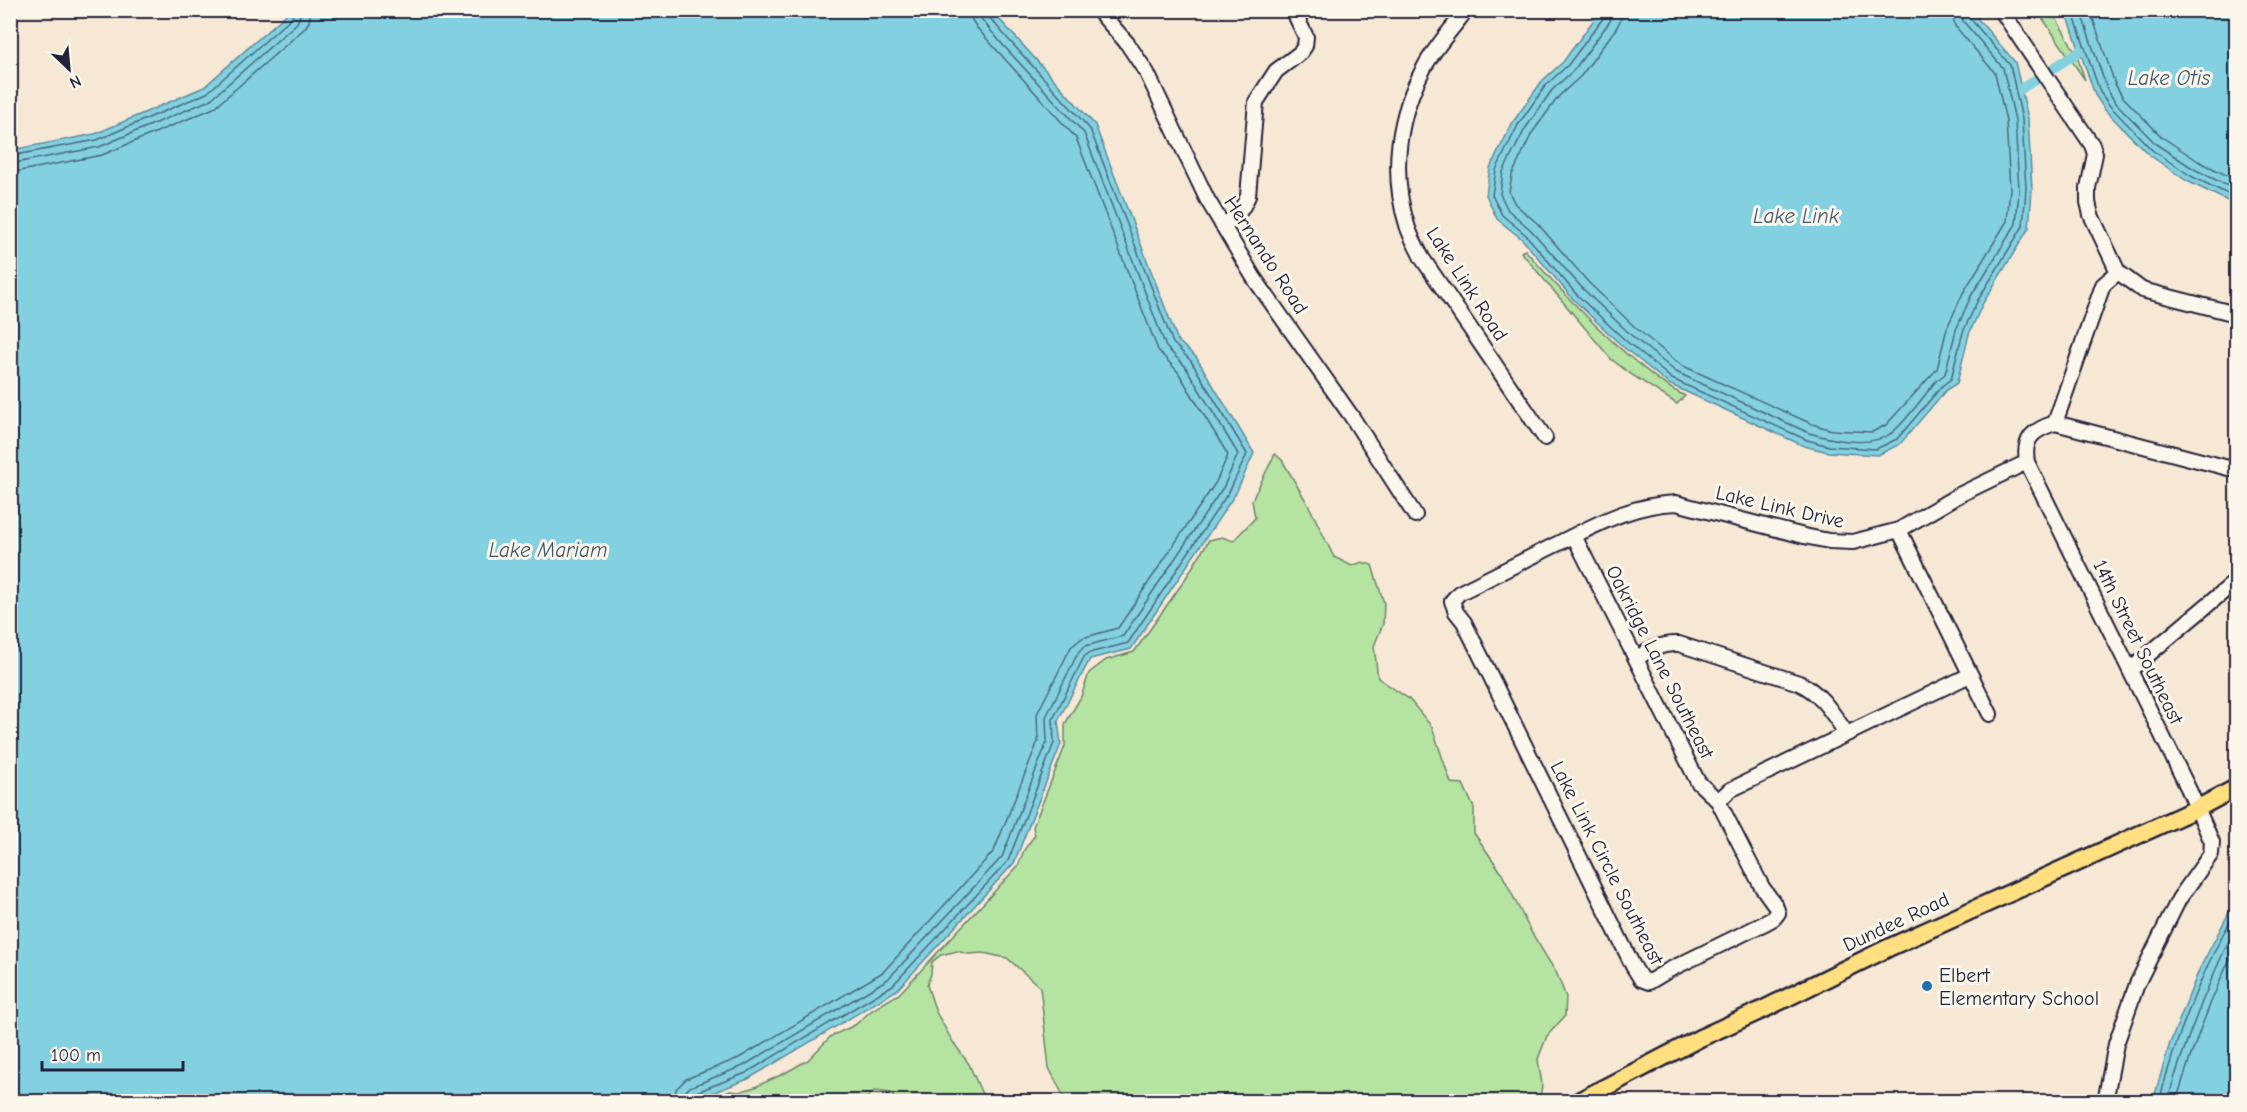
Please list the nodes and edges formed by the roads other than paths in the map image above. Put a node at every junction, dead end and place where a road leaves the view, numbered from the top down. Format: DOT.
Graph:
graph roads {
  1 [pos="1098,10"];
  2 [pos="1293,10"];
  3 [pos="1466,10"];
  4 [pos="2001,10"];
  5 [pos="1222,225"];
  6 [pos="2118,272"];
  7 [pos="2236,314"];
  8 [pos="2055,423"];
  9 [pos="1545,438"];
  10 [pos="2026,462"];
  11 [pos="2236,470"];
  12 [pos="1414,515"];
  13 [pos="1899,530"];
  14 [pos="1574,536"];
  15 [pos="2236,581"];
  16 [pos="1452,601"];
  17 [pos="1637,658"];
  18 [pos="2130,670"];
  19 [pos="1970,675"];
  20 [pos="1990,714"];
  21 [pos="1846,734"];
  22 [pos="2236,788"];
  23 [pos="1718,801"];
  24 [pos="2198,808"];
  25 [pos="1577,1101"];
  26 [pos="2106,1101"];
  1 -- 5 [label="street, Hernando Road"];
  2 -- 5 [label="street"];
  3 -- 9 [label="street, Lake Link Road"];
  4 -- 6 [label="street"];
  5 -- 12 [label="street, Hernando Road"];
  6 -- 7 [label="street"];
  6 -- 8 [label="street"];
  8 -- 10 [label="street"];
  8 -- 11 [label="street"];
  10 -- 13 [label="street, Lake Link Drive"];
  10 -- 18 [label="street, 14th Street Southeast"];
  13 -- 14 [label="street, Lake Link Drive"];
  13 -- 19 [label="street"];
  14 -- 16 [label="street, Lake Link Drive"];
  14 -- 17 [label="street, Oakridge Lane Southeast"];
  15 -- 18 [label="street"];
  16 -- 23 [label="street, Lake Link Circle Southeast"];
  17 -- 21 [label="street"];
  17 -- 23 [label="street, Oakridge Lane Southeast"];
  18 -- 24 [label="street, 14th Street Southeast"];
  19 -- 20 [label="street"];
  19 -- 21 [label="street"];
  21 -- 23 [label="street"];
  22 -- 24 [label="main road, Dundee Road"];
  24 -- 25 [label="main road, Dundee Road"];
  24 -- 26 [label="street, 14th Street Southeast"];
}
